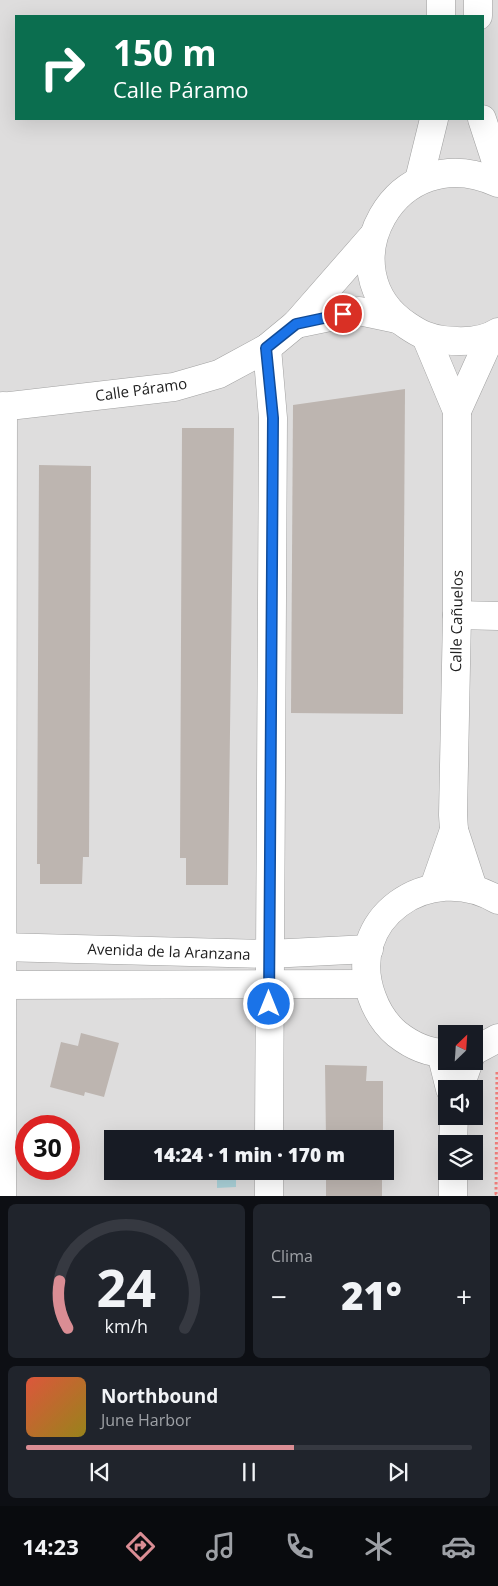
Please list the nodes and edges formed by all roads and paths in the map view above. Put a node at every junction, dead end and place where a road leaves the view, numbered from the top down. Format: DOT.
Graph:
graph roads {
  1 [pos="442,0"];
  2 [pos="478,0"];
  3 [pos="441,15"];
  4 [pos="478,15"];
  5 [pos="434,120"];
  6 [pos="482,120"];
  7 [pos="498,168"];
  8 [pos="418,180"];
  9 [pos="498,183"];
  10 [pos="374,236"];
  11 [pos="397,319"];
  12 [pos="296,324"];
  13 [pos="495,334"];
  14 [pos="426,338"];
  15 [pos="266,348"];
  16 [pos="1,407"];
  17 [pos="457,411"];
  18 [pos="457,615"];
  19 [pos="498,616"];
  20 [pos="454,830"];
  21 [pos="434,887"];
  22 [pos="473,888"];
  23 [pos="498,900"];
  24 [pos="0,946"];
  25 [pos="369,949"];
  26 [pos="269,954"];
  27 [pos="367,984"];
  28 [pos="0,985"];
  29 [pos="269,985"];
  30 [pos="498,1038"];
  31 [pos="483,1046"];
  32 [pos="438,1051"];
  33 [pos="498,1066"];
  34 [pos="269,1130"];
  35 [pos="269,1180"];
  36 [pos="453,1180"];
  37 [pos="498,1194"];
  38 [pos="2,1196"];
  39 [pos="269,1196"];
  40 [pos="453,1196"];
  1 -- 3 [label="street"];
  2 -- 4 [label="street"];
  5 -- 8 [label="street"];
  6 -- 7 [label="street"];
  8 -- 9 [label="street"];
  8 -- 10 [label="street"];
  10 -- 11 [label="street"];
  10 -- 12 [label="street, Calle Páramo"];
  11 -- 12 [label="street, Calle Páramo"];
  11 -- 14 [label="street"];
  12 -- 15 [label="street, Calle Páramo"];
  13 -- 14 [label="street"];
  13 -- 17 [label="street, Calle Cañuelos"];
  14 -- 17 [label="street, Calle Cañuelos"];
  15 -- 16 [label="street, Calle Páramo"];
  15 -- 26 [label="street"];
  16 -- 24 [label="street"];
  17 -- 18 [label="street, Calle Cañuelos"];
  18 -- 19 [label="street"];
  18 -- 20 [label="street, Calle Cañuelos"];
  20 -- 21 [label="street, Calle Cañuelos"];
  20 -- 22 [label="street, Calle Cañuelos"];
  21 -- 22 [label="street"];
  21 -- 25 [label="street"];
  22 -- 23 [label="street"];
  24 -- 26 [label="street, Avenida de la Aranzana"];
  24 -- 28 [label="street"];
  25 -- 26 [label="street, Avenida de la Aranzana"];
  25 -- 27 [label="street"];
  26 -- 29 [label="street"];
  27 -- 29 [label="street, Avenida de la Aranzana"];
  27 -- 32 [label="street"];
  28 -- 29 [label="street, Avenida de la Aranzana"];
  28 -- 38 [label="street"];
  29 -- 34 [label="street"];
  30 -- 31 [label="street"];
  33 -- 37 [label="path"];
  35 -- 39 [label="street"];
  36 -- 40 [label="street"];
}
